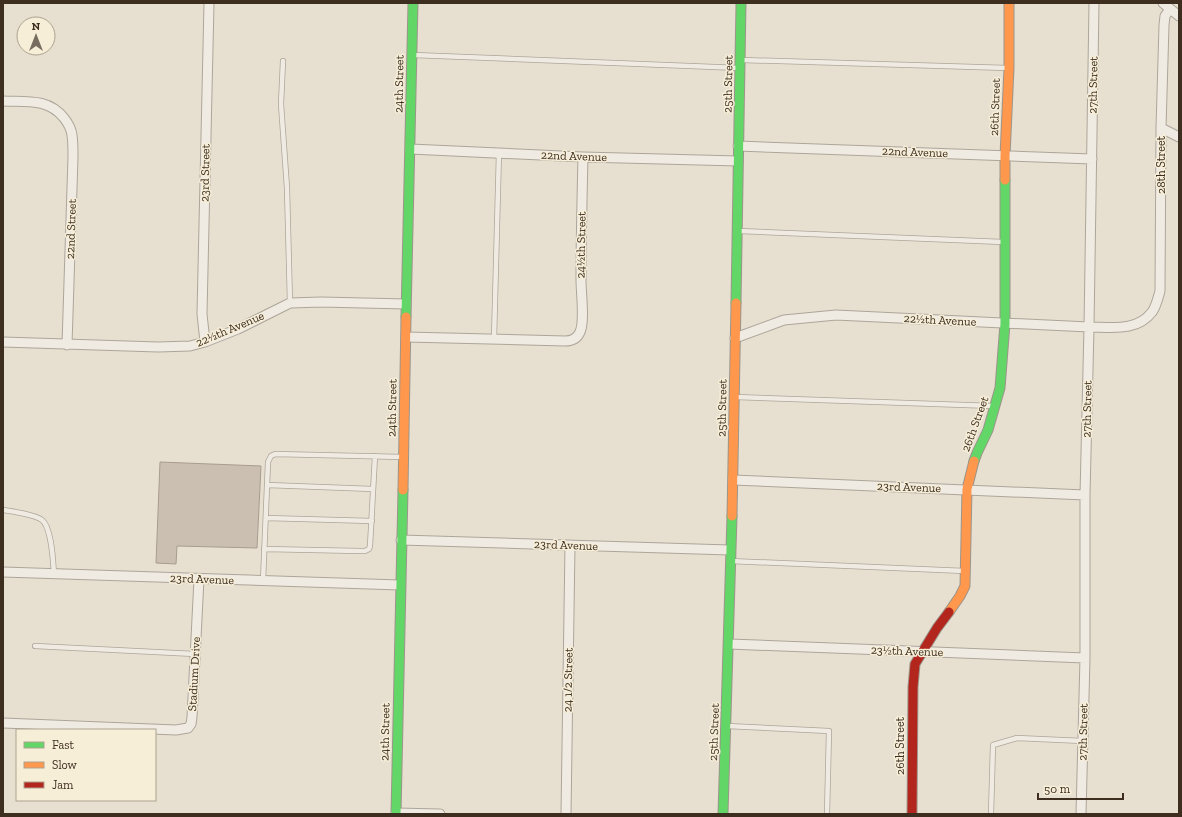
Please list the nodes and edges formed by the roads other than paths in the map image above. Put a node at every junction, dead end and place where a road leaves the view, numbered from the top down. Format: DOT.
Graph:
graph roads {
  1 [pos="209,3"];
  2 [pos="413,3"];
  3 [pos="741,3"];
  4 [pos="1009,3"];
  5 [pos="1094,3"];
  6 [pos="1166,6"];
  7 [pos="1179,16"];
  8 [pos="412,55"];
  9 [pos="283,61"];
  10 [pos="740,64"];
  11 [pos="1009,68"];
  12 [pos="3,101"];
  13 [pos="1161,128"];
  14 [pos="1179,137"];
  15 [pos="738,146"];
  16 [pos="410,149"];
  17 [pos="498,152"];
  18 [pos="1006,156"];
  19 [pos="583,157"];
  20 [pos="1092,159"];
  21 [pos="738,161"];
  22 [pos="737,231"];
  23 [pos="1006,242"];
  24 [pos="290,303"];
  25 [pos="406,304"];
  26 [pos="1146,318"];
  27 [pos="1005,324"];
  28 [pos="1089,327"];
  29 [pos="406,336"];
  30 [pos="735,338"];
  31 [pos="494,339"];
  32 [pos="3,342"];
  33 [pos="205,342"];
  34 [pos="67,345"];
  35 [pos="734,397"];
  36 [pos="995,406"];
  37 [pos="375,456"];
  38 [pos="403,457"];
  39 [pos="733,480"];
  40 [pos="267,485"];
  41 [pos="373,489"];
  42 [pos="967,489"];
  43 [pos="1085,495"];
  44 [pos="3,510"];
  45 [pos="266,518"];
  46 [pos="372,521"];
  47 [pos="401,540"];
  48 [pos="570,545"];
  49 [pos="264,549"];
  50 [pos="730,550"];
  51 [pos="730,561"];
  52 [pos="3,572"];
  53 [pos="966,572"];
  54 [pos="54,574"];
  55 [pos="199,579"];
  56 [pos="263,581"];
  57 [pos="400,585"];
  58 [pos="728,644"];
  59 [pos="35,646"];
  60 [pos="922,652"];
  61 [pos="195,654"];
  62 [pos="1085,658"];
  63 [pos="3,723"];
  64 [pos="727,726"];
  65 [pos="151,729"];
  66 [pos="156,729"];
  67 [pos="1083,741"];
  68 [pos="396,813"];
  69 [pos="440,814"];
  70 [pos="566,814"];
  71 [pos="723,814"];
  72 [pos="827,814"];
  73 [pos="912,814"];
  74 [pos="991,814"];
  75 [pos="1081,814"];
  1 -- 33 [label="street, 23rd Street"];
  2 -- 8 [label="street, 24th Street"];
  3 -- 10 [label="street, 25th Street"];
  4 -- 11 [label="street, 26th Street"];
  5 -- 20 [label="street, 27th Street"];
  6 -- 7 [label="street"];
  6 -- 13 [label="street, 28th Street"];
  8 -- 10 [label="lane"];
  8 -- 16 [label="street, 24th Street"];
  9 -- 24 [label="lane"];
  10 -- 11 [label="lane"];
  10 -- 15 [label="street, 25th Street"];
  11 -- 18 [label="street, 26th Street"];
  12 -- 34 [label="street, 22nd Street"];
  13 -- 14 [label="street"];
  13 -- 26 [label="street, 28th Street"];
  15 -- 18 [label="street, 22nd Avenue"];
  15 -- 21 [label="street, 25th Street"];
  16 -- 17 [label="street, 22nd Avenue"];
  16 -- 25 [label="street, 24th Street"];
  17 -- 19 [label="street, 22nd Avenue"];
  17 -- 31 [label="lane"];
  18 -- 20 [label="street, 22nd Avenue"];
  18 -- 23 [label="street, 26th Street"];
  19 -- 21 [label="street, 22nd Avenue"];
  19 -- 31 [label="street, 24½th Street"];
  20 -- 28 [label="street, 27th Street"];
  21 -- 22 [label="street, 25th Street"];
  22 -- 23 [label="lane"];
  22 -- 30 [label="street, 25th Street"];
  23 -- 27 [label="street, 26th Street"];
  24 -- 25 [label="street, 22½th Avenue"];
  24 -- 33 [label="street, 22½th Avenue"];
  25 -- 29 [label="street, 24th Street"];
  26 -- 28 [label="street, 22½th Avenue"];
  27 -- 28 [label="street, 22½th Avenue"];
  27 -- 30 [label="street, 22½th Avenue"];
  27 -- 36 [label="street, 26th Street"];
  28 -- 43 [label="street, 27th Street"];
  29 -- 31 [label="street"];
  29 -- 38 [label="street, 24th Street"];
  30 -- 35 [label="street, 25th Street"];
  32 -- 34 [label="street, 22½th Avenue"];
  33 -- 34 [label="street, 22½th Avenue"];
  35 -- 36 [label="lane"];
  35 -- 39 [label="street, 25th Street"];
  36 -- 42 [label="street, 26th Street"];
  37 -- 38 [label="lane"];
  37 -- 40 [label="lane"];
  37 -- 41 [label="lane"];
  38 -- 47 [label="street, 24th Street"];
  39 -- 42 [label="street, 23rd Avenue"];
  39 -- 50 [label="street, 25th Street"];
  40 -- 41 [label="lane"];
  40 -- 45 [label="lane"];
  41 -- 46 [label="lane"];
  42 -- 43 [label="street, 23rd Avenue"];
  42 -- 53 [label="street, 26th Street"];
  43 -- 62 [label="street, 27th Street"];
  44 -- 54 [label="lane"];
  45 -- 46 [label="lane"];
  45 -- 49 [label="lane"];
  46 -- 49 [label="lane"];
  47 -- 48 [label="street, 23rd Avenue"];
  47 -- 57 [label="street, 24th Street"];
  48 -- 50 [label="street, 23rd Avenue"];
  48 -- 70 [label="street, 24 1/2 Street"];
  49 -- 56 [label="lane"];
  50 -- 51 [label="street, 25th Street"];
  51 -- 53 [label="lane"];
  51 -- 58 [label="street, 25th Street"];
  52 -- 54 [label="street, 23rd Avenue"];
  53 -- 60 [label="street, 26th Street"];
  54 -- 55 [label="street, 23rd Avenue"];
  55 -- 56 [label="street, 23rd Avenue"];
  55 -- 61 [label="street, Stadium Drive"];
  56 -- 57 [label="street, 23rd Avenue"];
  57 -- 68 [label="street, 24th Street"];
  58 -- 60 [label="street, 23½th Avenue"];
  58 -- 64 [label="street, 25th Street"];
  59 -- 61 [label="lane"];
  60 -- 62 [label="street, 23½th Avenue"];
  60 -- 73 [label="street, 26th Street"];
  61 -- 66 [label="street, Stadium Drive"];
  62 -- 67 [label="street, 27th Street"];
  63 -- 65 [label="street, Stadium Drive"];
  64 -- 71 [label="street, 25th Street"];
  64 -- 72 [label="lane"];
  67 -- 74 [label="lane"];
  67 -- 75 [label="street, 27th Street"];
  68 -- 69 [label="street"];
}
